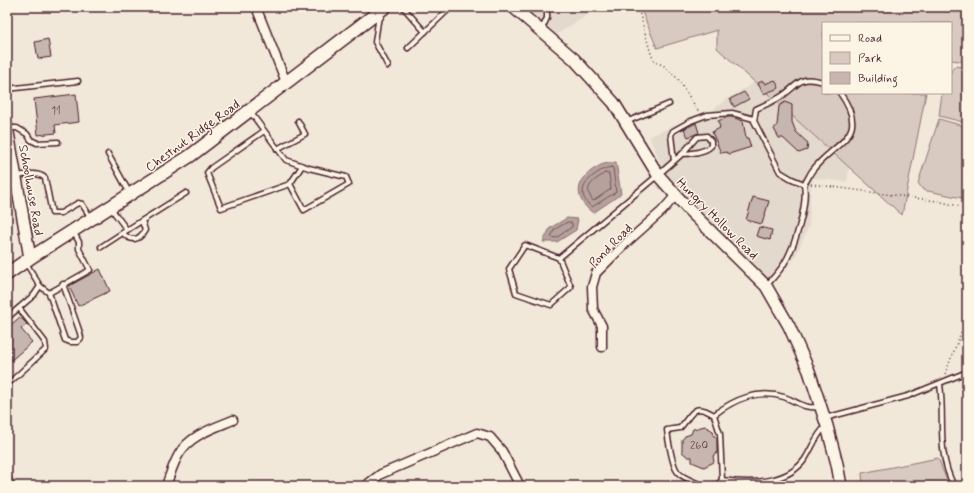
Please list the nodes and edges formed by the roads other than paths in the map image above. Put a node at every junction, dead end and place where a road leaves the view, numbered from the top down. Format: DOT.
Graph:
graph roads {
  1 [pos="256,7"];
  2 [pos="403,7"];
  3 [pos="513,7"];
  4 [pos="547,7"];
  5 [pos="451,8"];
  6 [pos="382,9"];
  7 [pos="541,31"];
  8 [pos="425,32"];
  9 [pos="408,48"];
  10 [pos="388,66"];
  11 [pos="78,81"];
  12 [pos="286,82"];
  13 [pos="822,82"];
  14 [pos="7,89"];
  15 [pos="841,94"];
  16 [pos="669,104"];
  17 [pos="249,111"];
  18 [pos="754,119"];
  19 [pos="298,121"];
  20 [pos="626,122"];
  21 [pos="7,127"];
  22 [pos="264,131"];
  23 [pos="58,142"];
  24 [pos="277,149"];
  25 [pos="108,154"];
  26 [pos="682,154"];
  27 [pos="674,161"];
  28 [pos="302,166"];
  29 [pos="658,175"];
  30 [pos="15,176"];
  31 [pos="290,184"];
  32 [pos="804,184"];
  33 [pos="186,193"];
  34 [pos="131,194"];
  35 [pos="676,195"];
  36 [pos="110,207"];
  37 [pos="92,219"];
  38 [pos="142,221"];
  39 [pos="72,231"];
  40 [pos="125,232"];
  41 [pos="101,247"];
  42 [pos="559,258"];
  43 [pos="28,259"];
  44 [pos="7,274"];
  45 [pos="63,284"];
  46 [pos="40,286"];
  47 [pos="766,286"];
  48 [pos="49,293"];
  49 [pos="19,308"];
  50 [pos="7,318"];
  51 [pos="602,347"];
  52 [pos="967,372"];
  53 [pos="940,384"];
  54 [pos="7,385"];
  55 [pos="821,407"];
  56 [pos="714,414"];
  57 [pos="233,420"];
  58 [pos="826,422"];
  59 [pos="722,480"];
  60 [pos="166,486"];
  61 [pos="365,486"];
  62 [pos="520,486"];
  63 [pos="706,486"];
  64 [pos="841,486"];
  65 [pos="954,486"];
  1 -- 12 [label="street"];
  2 -- 8 [label="lane"];
  3 -- 7 [label="street, Hungry Hollow Road"];
  4 -- 7 [label="lane"];
  5 -- 8 [label="lane"];
  6 -- 10 [label="lane"];
  6 -- 12 [label="main road, Chestnut Ridge Road"];
  7 -- 20 [label="street, Hungry Hollow Road"];
  8 -- 9 [label="lane"];
  11 -- 14 [label="lane"];
  12 -- 17 [label="main road, Chestnut Ridge Road"];
  13 -- 18 [label="lane"];
  15 -- 32 [label="lane"];
  16 -- 20 [label="lane"];
  17 -- 22 [label="lane"];
  17 -- 34 [label="main road, Chestnut Ridge Road"];
  18 -- 27 [label="lane"];
  18 -- 32 [label="lane"];
  19 -- 24 [label="lane"];
  20 -- 29 [label="street, Hungry Hollow Road"];
  21 -- 23 [label="lane"];
  21 -- 30 [label="street, Schoolhouse Road"];
  22 -- 24 [label="lane"];
  22 -- 31 [label="lane"];
  24 -- 28 [label="lane"];
  25 -- 34 [label="lane"];
  26 -- 26 [label="lane, Pond Road"];
  26 -- 27 [label="lane, Pond Road"];
  27 -- 29 [label="lane, Pond Road"];
  28 -- 31 [label="lane"];
  28 -- 31 [label="lane"];
  29 -- 35 [label="street, Hungry Hollow Road"];
  29 -- 42 [label="lane, Pond Road"];
  30 -- 37 [label="lane"];
  30 -- 43 [label="street, Schoolhouse Road"];
  32 -- 47 [label="lane"];
  33 -- 38 [label="lane"];
  34 -- 36 [label="main road, Chestnut Ridge Road"];
  35 -- 47 [label="street, Hungry Hollow Road"];
  35 -- 51 [label="street, Pond Road"];
  36 -- 37 [label="main road, Chestnut Ridge Road"];
  36 -- 40 [label="lane"];
  37 -- 39 [label="main road, Chestnut Ridge Road"];
  38 -- 40 [label="lane"];
  38 -- 40 [label="lane"];
  39 -- 43 [label="main road, Chestnut Ridge Road"];
  39 -- 45 [label="lane"];
  40 -- 41 [label="lane"];
  42 -- 42 [label="lane"];
  43 -- 44 [label="main road, Chestnut Ridge Road"];
  43 -- 46 [label="lane"];
  45 -- 48 [label="lane"];
  45 -- 48 [label="lane"];
  46 -- 48 [label="lane"];
  46 -- 49 [label="lane"];
  47 -- 55 [label="street, Hungry Hollow Road"];
  49 -- 50 [label="lane"];
  49 -- 54 [label="lane"];
  52 -- 53 [label="lane"];
  53 -- 58 [label="lane"];
  53 -- 65 [label="lane"];
  55 -- 56 [label="lane"];
  55 -- 58 [label="street, Hungry Hollow Road"];
  56 -- 59 [label="lane"];
  56 -- 63 [label="lane"];
  57 -- 60 [label="street"];
  58 -- 59 [label="lane"];
  58 -- 64 [label="street, Hungry Hollow Road"];
  59 -- 63 [label="lane"];
  61 -- 62 [label="street"];
}
